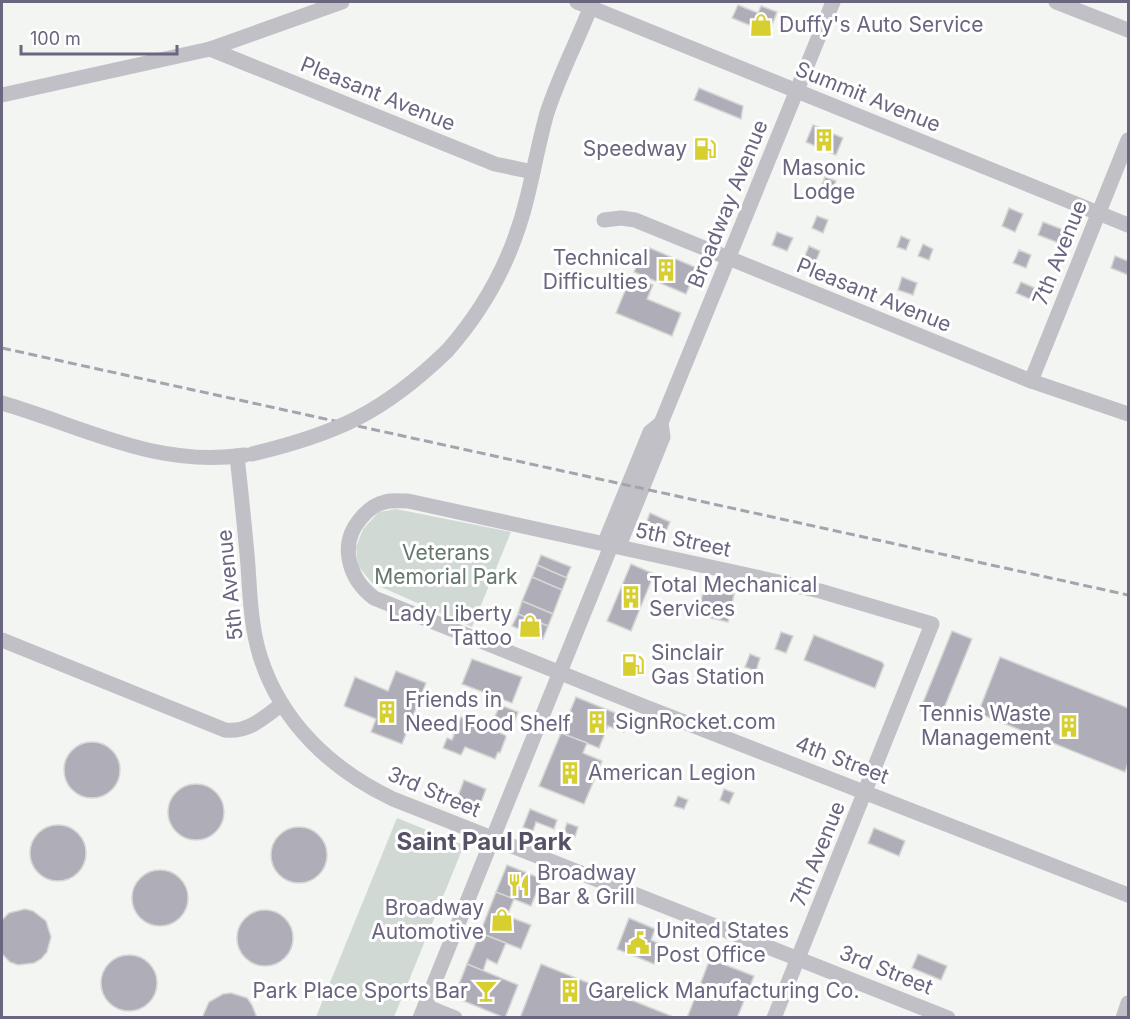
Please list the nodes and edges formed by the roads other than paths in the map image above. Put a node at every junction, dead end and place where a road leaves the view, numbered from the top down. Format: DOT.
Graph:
graph roads {
  1 [pos="342,2"];
  2 [pos="833,2"];
  3 [pos="1056,2"];
  4 [pos="584,3"];
  5 [pos="1128,30"];
  6 [pos="210,49"];
  7 [pos="797,91"];
  8 [pos="2,95"];
  9 [pos="1128,140"];
  10 [pos="533,172"];
  11 [pos="1099,213"];
  12 [pos="604,220"];
  13 [pos="1128,225"];
  14 [pos="729,258"];
  15 [pos="1031,381"];
  16 [pos="2,403"];
  17 [pos="1128,414"];
  18 [pos="244,455"];
  19 [pos="351,534"];
  20 [pos="611,546"];
  21 [pos="2,640"];
  22 [pos="559,672"];
  23 [pos="282,704"];
  24 [pos="899,706"];
  25 [pos="866,792"];
  26 [pos="492,838"];
  27 [pos="1128,895"];
  28 [pos="798,958"];
  29 [pos="1128,1003"];
  30 [pos="422,1012"];
  31 [pos="455,1017"];
  32 [pos="774,1017"];
  33 [pos="948,1017"];
  34 [pos="1122,1017"];
  1 -- 6 [label="street"];
  2 -- 7 [label="street, Broadway Avenue"];
  3 -- 5 [label="street"];
  4 -- 7 [label="street, Summit Avenue"];
  4 -- 10 [label="street"];
  6 -- 8 [label="street"];
  6 -- 10 [label="street, Pleasant Avenue"];
  7 -- 11 [label="street, Summit Avenue"];
  7 -- 14 [label="street, Broadway Avenue"];
  9 -- 11 [label="street, 7th Avenue"];
  10 -- 18 [label="street, bridge"];
  11 -- 13 [label="street, Summit Avenue"];
  11 -- 15 [label="street, 7th Avenue"];
  12 -- 14 [label="street, Pleasant Avenue"];
  14 -- 15 [label="street, Pleasant Avenue"];
  14 -- 20 [label="street, Broadway Avenue"];
  15 -- 17 [label="street, Pleasant Avenue"];
  16 -- 18 [label="street"];
  18 -- 23 [label="street, 5th Avenue"];
  19 -- 20 [label="street, 5th Street"];
  19 -- 22 [label="street, 4th Street"];
  20 -- 22 [label="street, Broadway Avenue"];
  20 -- 24 [label="street, 5th Street"];
  21 -- 23 [label="street"];
  22 -- 25 [label="street, 4th Street"];
  22 -- 26 [label="street, Broadway Avenue"];
  23 -- 26 [label="street, 3rd Street"];
  24 -- 25 [label="street, 7th Avenue"];
  25 -- 27 [label="street, 4th Street"];
  25 -- 28 [label="street, 7th Avenue"];
  26 -- 28 [label="street, 3rd Street"];
  26 -- 30 [label="street, Broadway Avenue"];
  28 -- 32 [label="street, 7th Avenue"];
  28 -- 33 [label="street, 3rd Street"];
  29 -- 34 [label="street"];
  30 -- 31 [label="street"];
}
